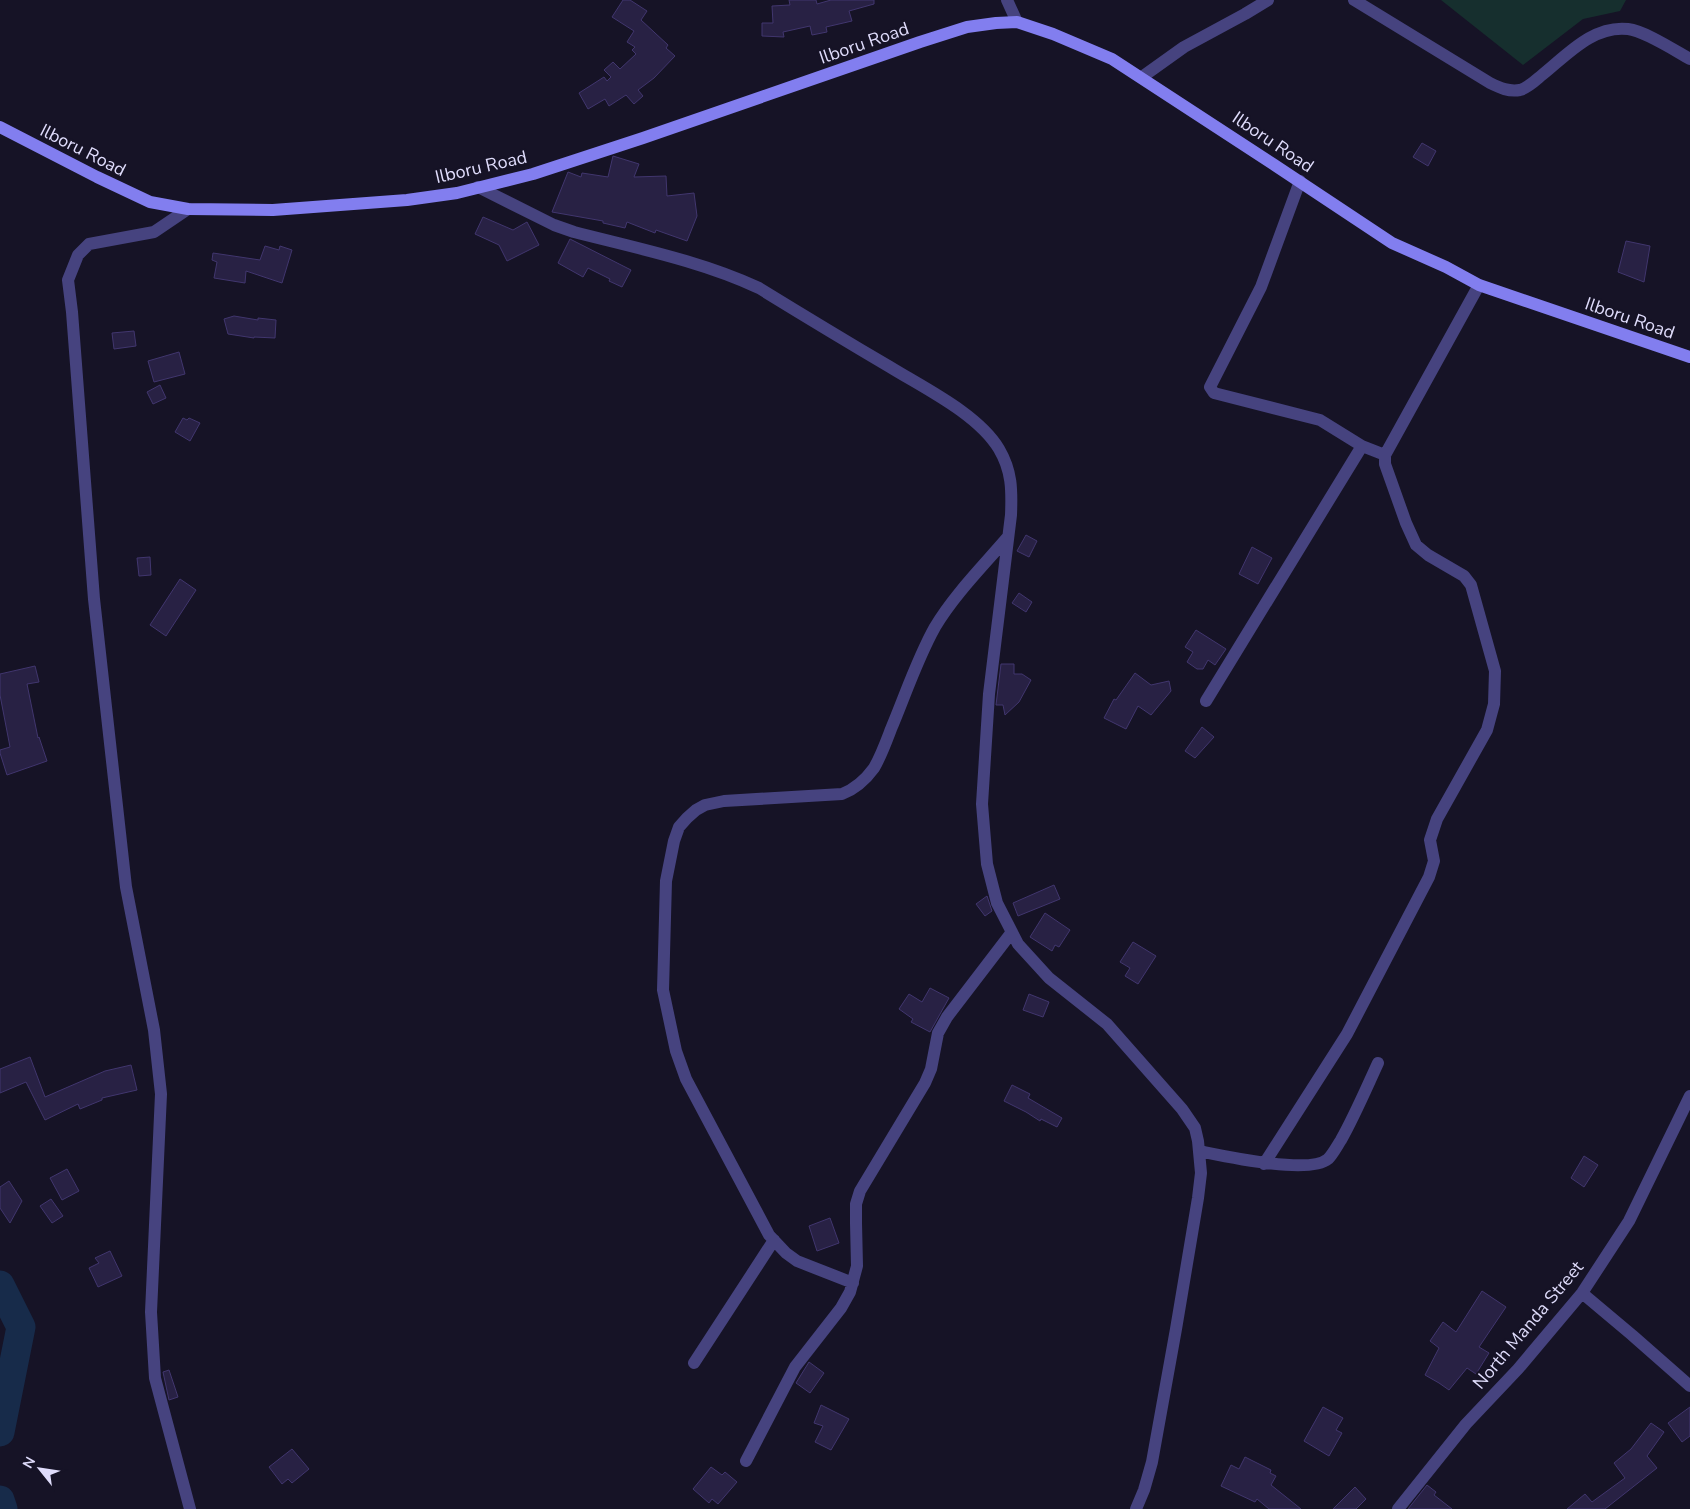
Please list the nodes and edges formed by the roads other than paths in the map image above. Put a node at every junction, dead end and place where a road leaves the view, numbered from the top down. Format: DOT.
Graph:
graph roads {
  1 [pos="1007,0"];
  2 [pos="1268,0"];
  3 [pos="1354,0"];
  4 [pos="1017,22"];
  5 [pos="1690,59"];
  6 [pos="1142,77"];
  7 [pos="0,127"];
  8 [pos="1300,182"];
  9 [pos="478,187"];
  10 [pos="188,209"];
  11 [pos="1479,285"];
  12 [pos="1690,357"];
  13 [pos="1362,446"];
  14 [pos="1385,455"];
  15 [pos="1007,538"];
  16 [pos="1206,701"];
  17 [pos="1012,932"];
  18 [pos="1378,1063"];
  19 [pos="1690,1096"];
  20 [pos="1199,1151"];
  21 [pos="1264,1164"];
  22 [pos="774,1240"];
  23 [pos="852,1283"];
  24 [pos="1582,1294"];
  25 [pos="694,1363"];
  26 [pos="1690,1386"];
  27 [pos="746,1461"];
  28 [pos="190,1509"];
  29 [pos="1136,1509"];
  30 [pos="1398,1509"];
  1 -- 4 [label="street"];
  2 -- 6 [label="street"];
  3 -- 5 [label="street"];
  4 -- 6 [label="street, Ilboru Road"];
  4 -- 9 [label="street, Ilboru Road"];
  6 -- 8 [label="street, Ilboru Road"];
  7 -- 10 [label="street, Ilboru Road"];
  8 -- 11 [label="street, Ilboru Road"];
  8 -- 13 [label="street"];
  9 -- 10 [label="street, Ilboru Road"];
  9 -- 15 [label="street"];
  10 -- 28 [label="street"];
  11 -- 12 [label="street, Ilboru Road"];
  11 -- 14 [label="street"];
  13 -- 14 [label="street"];
  13 -- 16 [label="street"];
  14 -- 21 [label="street"];
  15 -- 17 [label="street"];
  15 -- 22 [label="street"];
  17 -- 20 [label="street"];
  17 -- 23 [label="street"];
  18 -- 21 [label="street"];
  19 -- 24 [label="street, North Manda Street"];
  20 -- 21 [label="street"];
  20 -- 29 [label="street"];
  22 -- 23 [label="street"];
  22 -- 25 [label="street"];
  23 -- 27 [label="street"];
  24 -- 26 [label="street"];
  24 -- 30 [label="street, North Manda Street"];
}
